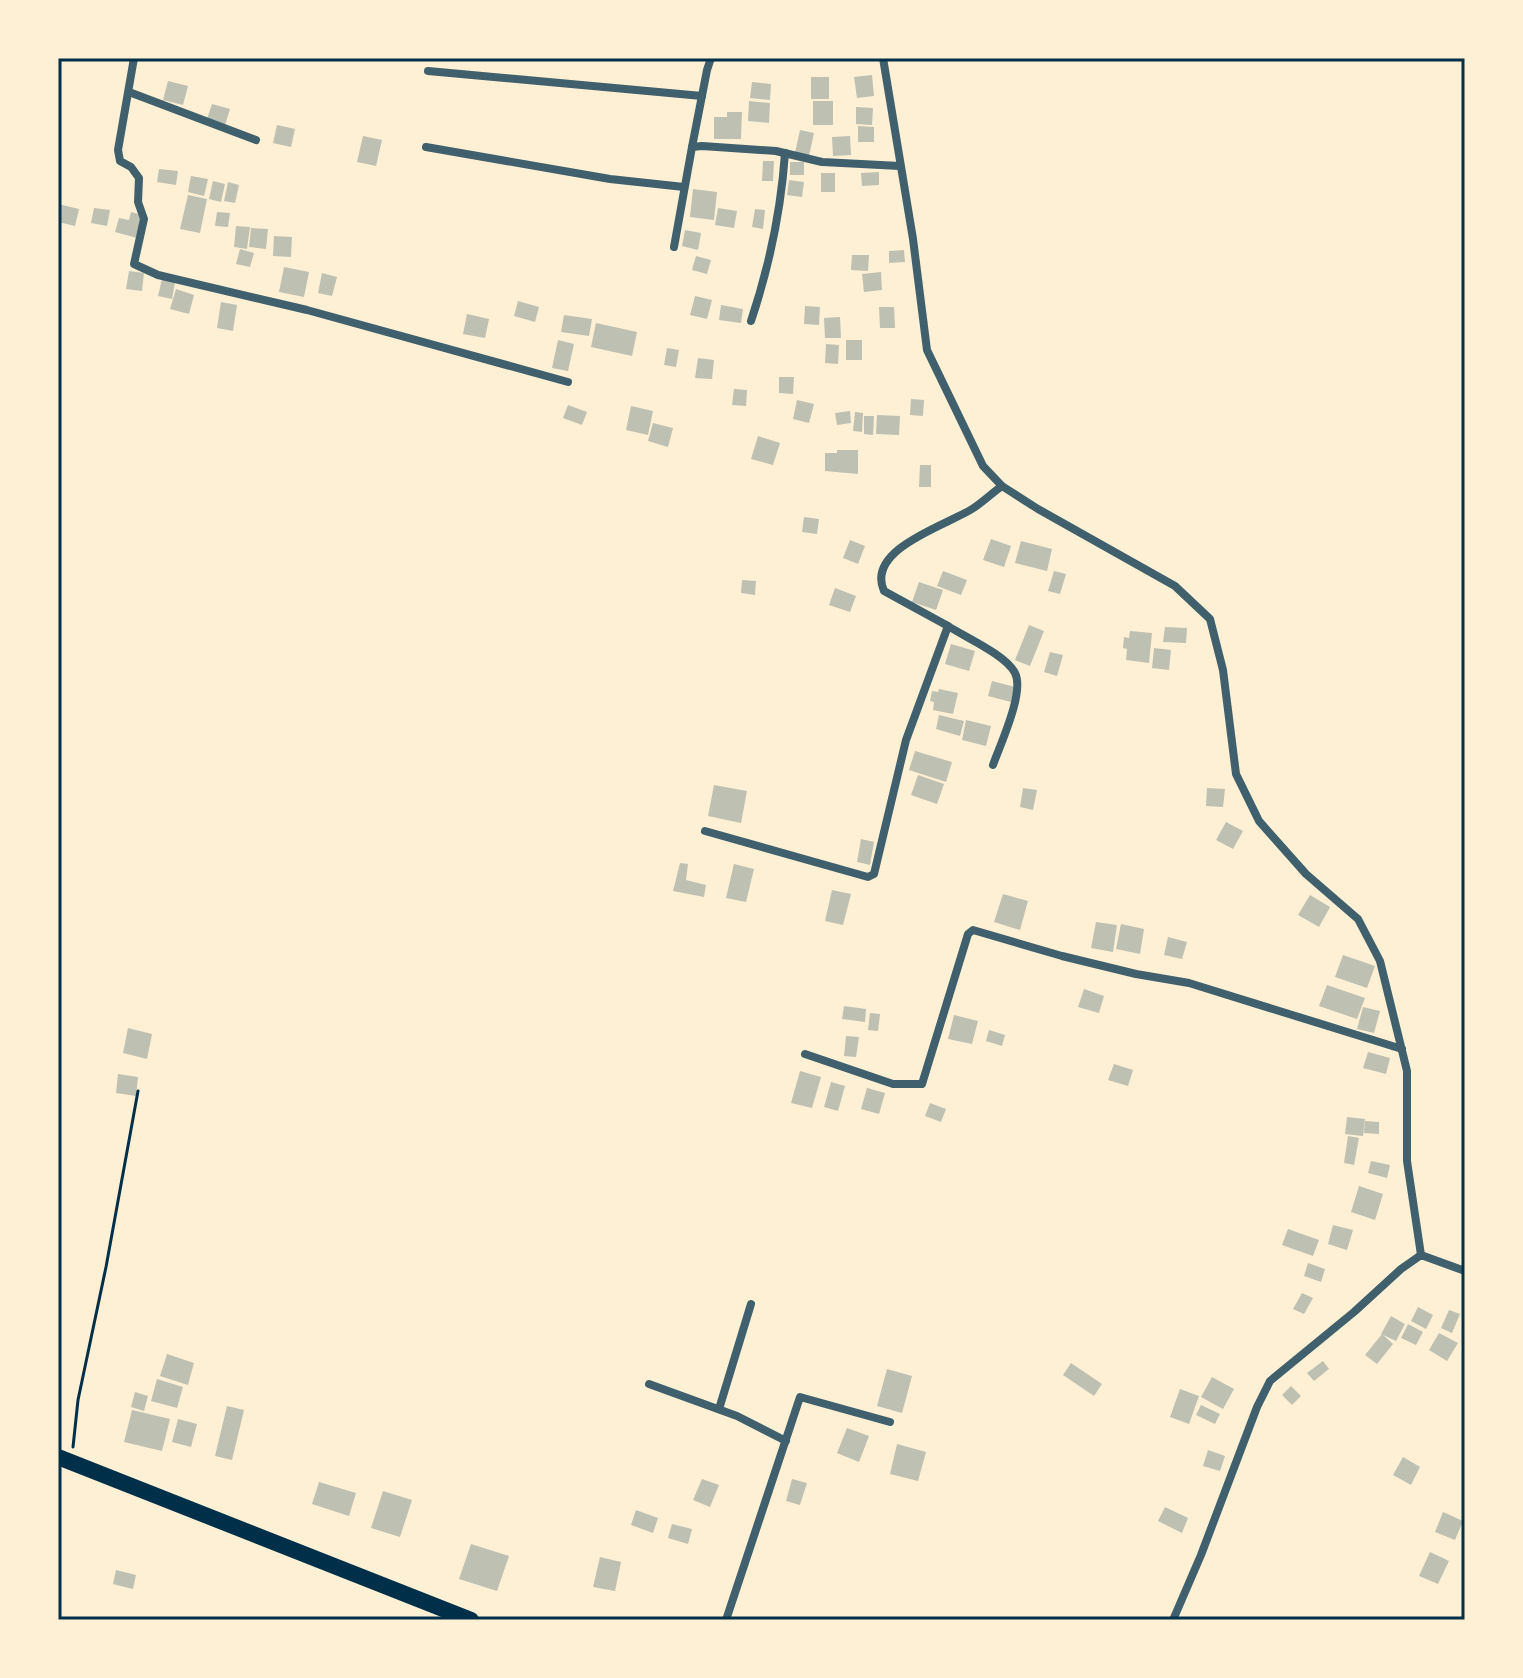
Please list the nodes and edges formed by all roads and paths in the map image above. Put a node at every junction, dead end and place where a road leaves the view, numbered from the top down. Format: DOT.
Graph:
graph roads {
  1 [pos="134,58"];
  2 [pos="711,58"];
  3 [pos="883,58"];
  4 [pos="428,71"];
  5 [pos="129,92"];
  6 [pos="702,96"];
  7 [pos="256,140"];
  8 [pos="426,147"];
  9 [pos="692,147"];
  10 [pos="785,153"];
  11 [pos="900,166"];
  12 [pos="684,187"];
  13 [pos="674,247"];
  14 [pos="751,321"];
  15 [pos="568,382"];
  16 [pos="1002,486"];
  17 [pos="948,626"];
  18 [pos="993,765"];
  19 [pos="705,831"];
  20 [pos="1402,1049"];
  21 [pos="805,1054"];
  22 [pos="138,1091"];
  23 [pos="1421,1255"];
  24 [pos="1465,1271"];
  25 [pos="751,1304"];
  26 [pos="649,1384"];
  27 [pos="719,1409"];
  28 [pos="890,1422"];
  29 [pos="786,1441"];
  30 [pos="65,1460"];
  31 [pos="471,1620"];
  32 [pos="726,1620"];
  33 [pos="1173,1620"];
  1 -- 5 [label="street"];
  2 -- 6 [label="street"];
  3 -- 11 [label="street"];
  4 -- 6 [label="street"];
  5 -- 7 [label="street"];
  5 -- 15 [label="street"];
  6 -- 9 [label="street"];
  8 -- 12 [label="street"];
  9 -- 10 [label="street"];
  9 -- 12 [label="street"];
  10 -- 11 [label="street"];
  10 -- 14 [label="street"];
  11 -- 16 [label="street"];
  12 -- 13 [label="street"];
  16 -- 17 [label="street"];
  16 -- 20 [label="street"];
  17 -- 18 [label="street"];
  17 -- 19 [label="street"];
  20 -- 21 [label="street"];
  20 -- 23 [label="street"];
  22 -- 30 [label="path"];
  23 -- 24 [label="street"];
  23 -- 33 [label="street"];
  25 -- 27 [label="street"];
  26 -- 27 [label="street"];
  27 -- 29 [label="street"];
  28 -- 29 [label="street"];
  29 -- 32 [label="street"];
  30 -- 31 [label="main road"];
}
